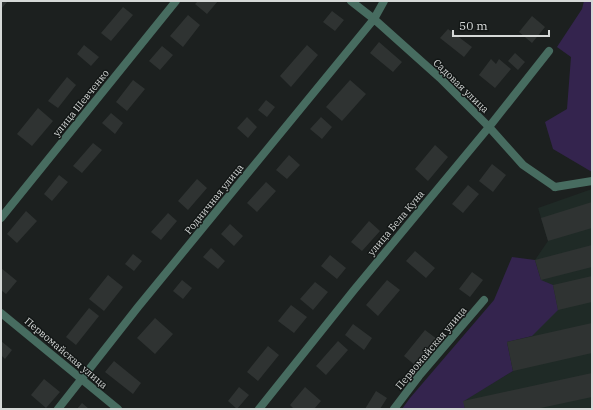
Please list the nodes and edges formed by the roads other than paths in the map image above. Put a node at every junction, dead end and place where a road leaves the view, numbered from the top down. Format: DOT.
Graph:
graph roads {
  1 [pos="176,1"];
  2 [pos="351,1"];
  3 [pos="384,1"];
  4 [pos="374,19"];
  5 [pos="549,51"];
  6 [pos="489,127"];
  7 [pos="592,181"];
  8 [pos="1,218"];
  9 [pos="484,300"];
  10 [pos="1,312"];
  11 [pos="81,379"];
  12 [pos="58,409"];
  13 [pos="118,409"];
  14 [pos="259,409"];
  15 [pos="394,409"];
  1 -- 8 [label="street, улица Шевченко"];
  2 -- 4 [label="street, Садовая улица"];
  3 -- 4 [label="street, Родничная улица"];
  4 -- 6 [label="street, Садовая улица"];
  4 -- 11 [label="street, Родничная улица"];
  5 -- 6 [label="street, улица Бела Куна"];
  6 -- 7 [label="street, Садовая улица"];
  6 -- 14 [label="street, улица Бела Куна"];
  9 -- 15 [label="street, Первомайская улица"];
  10 -- 11 [label="street, Первомайская улица"];
  11 -- 12 [label="street, Родничная улица"];
  11 -- 13 [label="street, Первомайская улица"];
}
